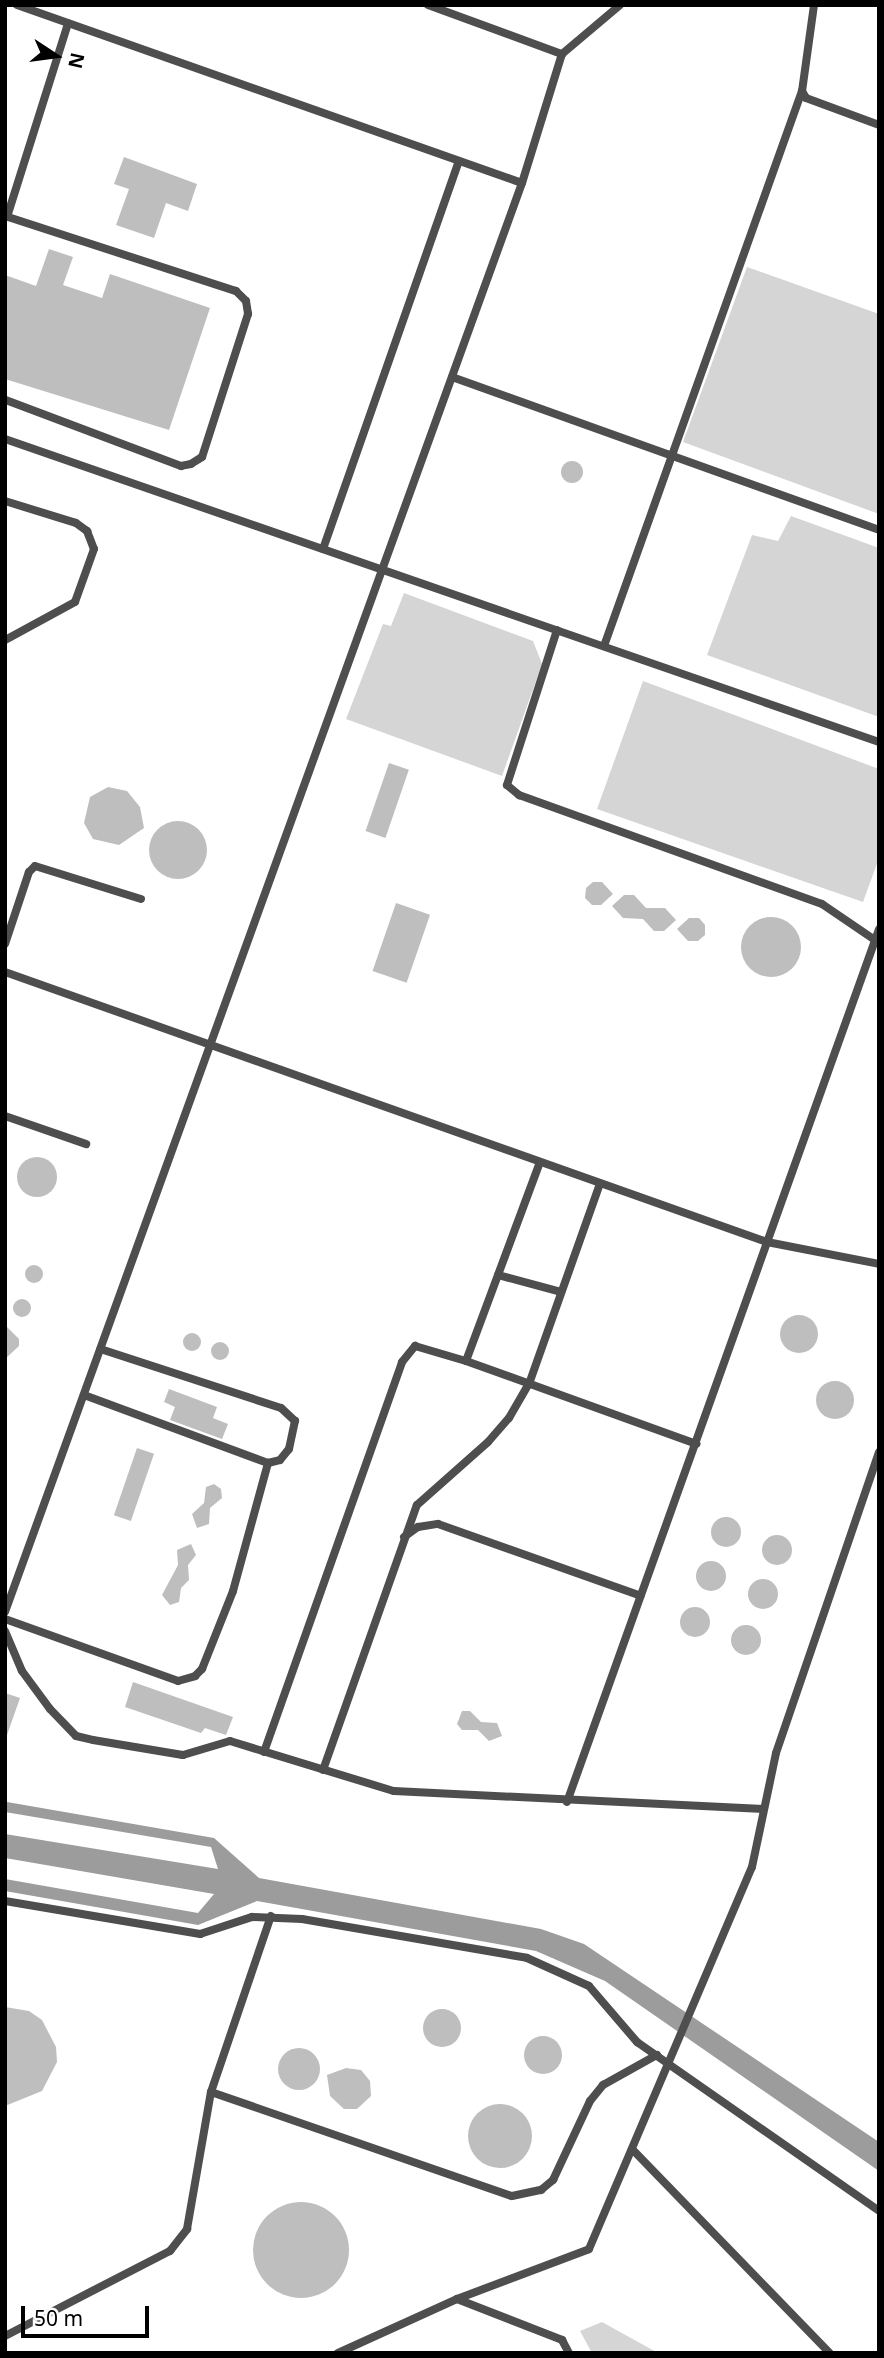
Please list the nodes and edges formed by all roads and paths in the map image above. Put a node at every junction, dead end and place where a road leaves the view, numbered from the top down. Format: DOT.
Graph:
graph roads {
  1 [pos="17,5"];
  2 [pos="428,5"];
  3 [pos="620,5"];
  4 [pos="814,5"];
  5 [pos="68,23"];
  6 [pos="562,54"];
  7 [pos="802,91"];
  8 [pos="879,125"];
  9 [pos="459,161"];
  10 [pos="522,183"];
  11 [pos="6,216"];
  12 [pos="452,377"];
  13 [pos="5,400"];
  14 [pos="5,439"];
  15 [pos="672,456"];
  16 [pos="5,501"];
  17 [pos="879,530"];
  18 [pos="323,549"];
  19 [pos="382,570"];
  20 [pos="557,630"];
  21 [pos="5,640"];
  22 [pos="604,646"];
  23 [pos="879,742"];
  24 [pos="141,899"];
  25 [pos="879,929"];
  26 [pos="875,940"];
  27 [pos="5,944"];
  28 [pos="5,972"];
  29 [pos="210,1045"];
  30 [pos="5,1116"];
  31 [pos="86,1144"];
  32 [pos="540,1162"];
  33 [pos="600,1183"];
  34 [pos="767,1242"];
  35 [pos="879,1264"];
  36 [pos="498,1275"];
  37 [pos="561,1292"];
  38 [pos="100,1349"];
  39 [pos="466,1361"];
  40 [pos="529,1384"];
  41 [pos="84,1395"];
  42 [pos="696,1444"];
  43 [pos="879,1452"];
  44 [pos="268,1464"];
  45 [pos="404,1537"];
  46 [pos="641,1596"];
  47 [pos="5,1612"];
  48 [pos="5,1619"];
  49 [pos="5,1631"];
  50 [pos="264,1752"];
  51 [pos="323,1770"];
  52 [pos="567,1802"];
  53 [pos="764,1809"];
  54 [pos="5,1901"];
  55 [pos="271,1916"];
  56 [pos="657,2055"];
  57 [pos="670,2061"];
  58 [pos="211,2092"];
  59 [pos="632,2149"];
  60 [pos="879,2211"];
  61 [pos="457,2299"];
  62 [pos="5,2336"];
  63 [pos="338,2353"];
  64 [pos="569,2353"];
  65 [pos="830,2353"];
  1 -- 5 [label="lane"];
  2 -- 6 [label="lane"];
  3 -- 6 [label="lane"];
  4 -- 7 [label="lane"];
  5 -- 9 [label="lane"];
  5 -- 11 [label="lane"];
  6 -- 10 [label="lane"];
  7 -- 8 [label="lane"];
  7 -- 15 [label="lane"];
  9 -- 10 [label="lane"];
  9 -- 18 [label="lane"];
  10 -- 12 [label="lane"];
  11 -- 13 [label="lane"];
  12 -- 15 [label="lane"];
  12 -- 19 [label="lane"];
  14 -- 18 [label="lane"];
  15 -- 17 [label="lane"];
  15 -- 22 [label="lane"];
  16 -- 21 [label="lane"];
  18 -- 19 [label="lane"];
  19 -- 20 [label="lane"];
  19 -- 29 [label="lane"];
  20 -- 22 [label="lane"];
  20 -- 26 [label="lane"];
  22 -- 23 [label="lane"];
  24 -- 27 [label="lane"];
  25 -- 26 [label="lane"];
  26 -- 34 [label="lane"];
  28 -- 29 [label="lane"];
  29 -- 32 [label="lane"];
  29 -- 38 [label="lane"];
  30 -- 31 [label="lane"];
  32 -- 33 [label="lane"];
  32 -- 36 [label="lane"];
  33 -- 34 [label="lane"];
  33 -- 37 [label="lane"];
  34 -- 35 [label="lane"];
  34 -- 42 [label="lane"];
  36 -- 37 [label="lane"];
  36 -- 39 [label="lane"];
  37 -- 40 [label="lane"];
  38 -- 41 [label="lane"];
  38 -- 44 [label="lane"];
  39 -- 40 [label="lane"];
  39 -- 50 [label="lane"];
  40 -- 42 [label="lane"];
  40 -- 45 [label="lane"];
  41 -- 44 [label="lane"];
  41 -- 47 [label="lane"];
  42 -- 46 [label="lane"];
  43 -- 53 [label="lane"];
  44 -- 48 [label="lane"];
  45 -- 46 [label="lane"];
  45 -- 51 [label="lane"];
  46 -- 52 [label="lane"];
  49 -- 50 [label="lane"];
  50 -- 51 [label="lane"];
  51 -- 52 [label="lane"];
  52 -- 53 [label="lane"];
  53 -- 57 [label="lane"];
  54 -- 55 [label="lane"];
  55 -- 56 [label="lane"];
  55 -- 58 [label="lane"];
  56 -- 57 [label="lane"];
  56 -- 58 [label="lane"];
  57 -- 59 [label="lane"];
  57 -- 60 [label="lane"];
  58 -- 62 [label="lane"];
  59 -- 61 [label="lane"];
  59 -- 65 [label="lane"];
  61 -- 63 [label="lane"];
  61 -- 64 [label="lane"];
}
